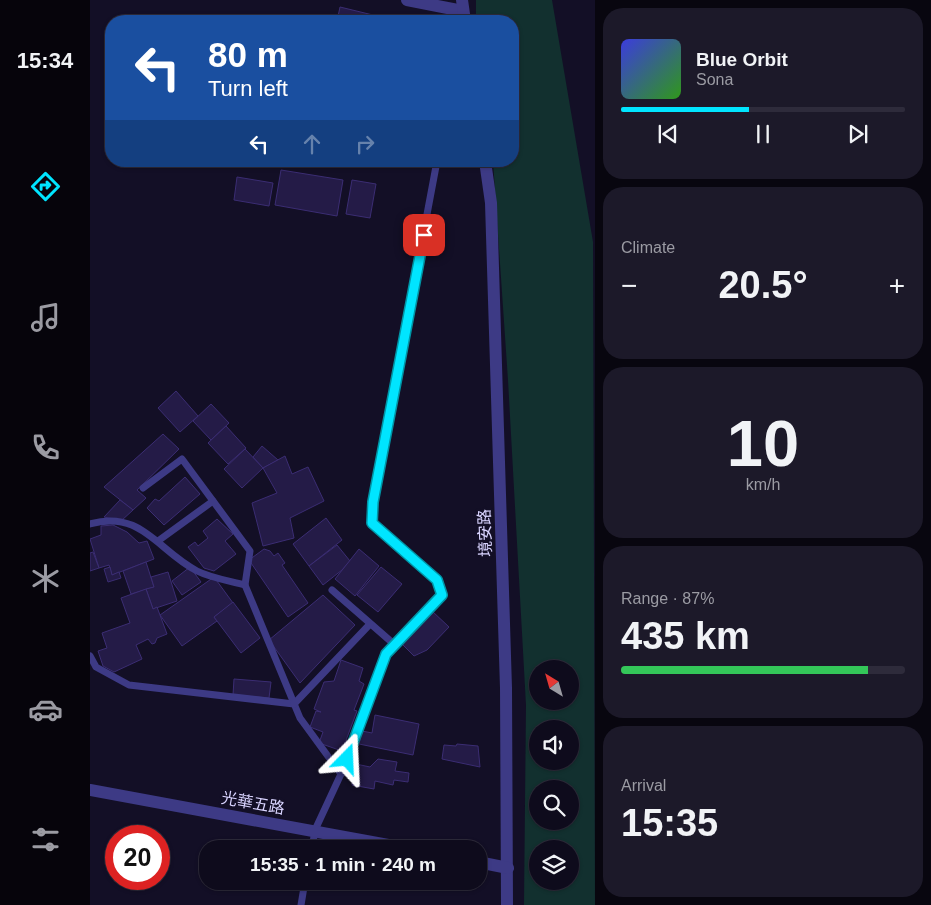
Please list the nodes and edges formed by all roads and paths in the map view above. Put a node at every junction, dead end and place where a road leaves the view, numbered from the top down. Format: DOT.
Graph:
graph roads {
  1 [pos="406,0"];
  2 [pos="463,13"];
  3 [pos="437,167"];
  4 [pos="486,167"];
  5 [pos="143,488"];
  6 [pos="213,501"];
  7 [pos="90,524"];
  8 [pos="158,541"];
  9 [pos="245,585"];
  10 [pos="332,590"];
  11 [pos="370,624"];
  12 [pos="394,645"];
  13 [pos="90,656"];
  14 [pos="294,704"];
  15 [pos="341,774"];
  16 [pos="90,790"];
  17 [pos="315,830"];
  18 [pos="313,840"];
  19 [pos="365,840"];
  20 [pos="487,864"];
  21 [pos="508,868"];
  22 [pos="304,890"];
  23 [pos="301,905"];
  24 [pos="508,905"];
  1 -- 2 [label="street"];
  3 -- 12 [label="lane"];
  4 -- 21 [label="street, 境安路"];
  5 -- 6 [label="lane"];
  6 -- 8 [label="lane"];
  6 -- 9 [label="lane"];
  7 -- 8 [label="lane"];
  8 -- 9 [label="lane"];
  9 -- 14 [label="lane"];
  10 -- 11 [label="lane"];
  11 -- 12 [label="lane"];
  11 -- 14 [label="lane"];
  12 -- 15 [label="lane"];
  13 -- 14 [label="lane"];
  14 -- 15 [label="lane"];
  15 -- 17 [label="lane"];
  16 -- 17 [label="street, 光華五路"];
  17 -- 18 [label="lane"];
  17 -- 19 [label="street, 光華五路"];
  20 -- 21 [label="street"];
  21 -- 24 [label="street, 境安路"];
  22 -- 23 [label="lane"];
}
